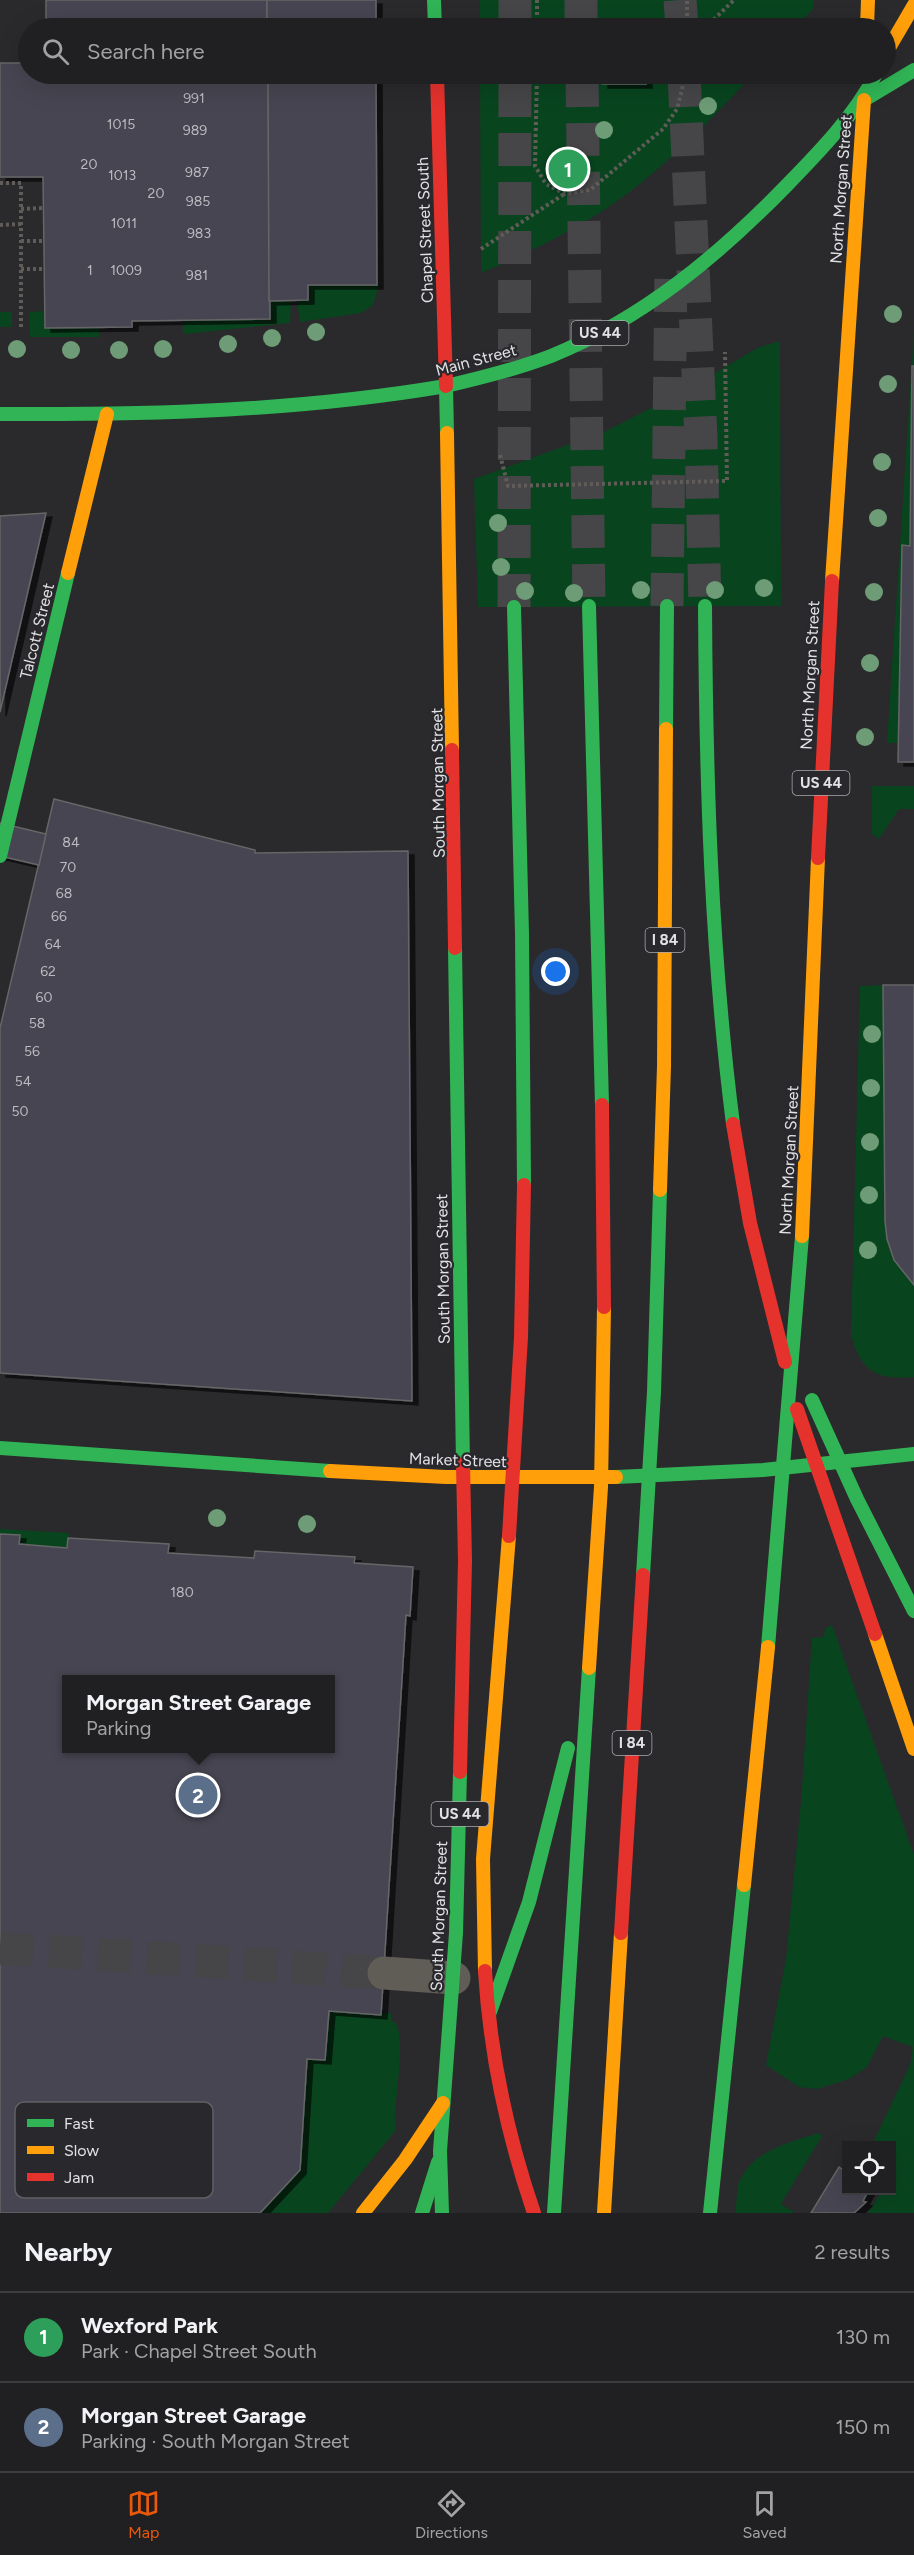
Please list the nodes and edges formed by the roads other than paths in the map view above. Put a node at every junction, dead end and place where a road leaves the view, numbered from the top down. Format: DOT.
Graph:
graph roads {
  1 [pos="434,0"];
  2 [pos="868,0"];
  3 [pos="914,5"];
  4 [pos="435,18"];
  5 [pos="867,18"];
  6 [pos="896,34"];
  7 [pos="914,70"];
  8 [pos="896,81"];
  9 [pos="437,84"];
  10 [pos="865,84"];
  11 [pos="871,84"];
  12 [pos="891,84"];
  13 [pos="864,100"];
  14 [pos="446,386"];
  15 [pos="0,414"];
  16 [pos="107,414"];
  17 [pos="590,606"];
  18 [pos="667,606"];
  19 [pos="705,606"];
  20 [pos="514,607"];
  21 [pos="0,856"];
  22 [pos="777,1327"];
  23 [pos="0,1448"];
  24 [pos="914,1454"];
  25 [pos="786,1467"];
  26 [pos="464,1477"];
  27 [pos="914,1611"];
  28 [pos="589,1670"];
  29 [pos="914,1749"];
  30 [pos="384,1974"];
  31 [pos="454,1978"];
  32 [pos="478,2039"];
  33 [pos="459,2076"];
  34 [pos="440,2151"];
  35 [pos="363,2213"];
  36 [pos="422,2213"];
  37 [pos="442,2213"];
  38 [pos="534,2213"];
  39 [pos="554,2213"];
  40 [pos="604,2213"];
  41 [pos="710,2213"];
  1 -- 4 [label="main road"];
  2 -- 5 [label="main road"];
  3 -- 6 [label="main road"];
  7 -- 8 [label="main road, Main Street / US 44"];
  9 -- 14 [label="main road, Chapel Street South"];
  10 -- 13 [label="main road, North Morgan Street"];
  11 -- 13 [label="main road, Main Street / US 44"];
  12 -- 13 [label="main road, Main Street / US 44"];
  13 -- 14 [label="main road, Main Street / US 44"];
  13 -- 25 [label="main road, North Morgan Street / US 44"];
  14 -- 16 [label="main road, Main Street"];
  14 -- 26 [label="main road, South Morgan Street / US 44"];
  15 -- 16 [label="main road, Main Street"];
  16 -- 21 [label="main road, Talcott Street"];
  17 -- 28 [label="main road"];
  18 -- 40 [label="main road, I 84"];
  19 -- 22 [label="main road"];
  20 -- 38 [label="main road"];
  22 -- 27 [label="main road"];
  22 -- 29 [label="main road"];
  23 -- 26 [label="main road, Market Street"];
  24 -- 25 [label="main road, Market Street"];
  25 -- 26 [label="main road, Market Street"];
  25 -- 41 [label="main road, US 44"];
  26 -- 31 [label="main road, South Morgan Street / US 44"];
  28 -- 32 [label="main road"];
  28 -- 39 [label="main road"];
  30 -- 31 [label="street"];
  31 -- 34 [label="main road, South Morgan Street / US 44"];
  33 -- 35 [label="main road"];
  34 -- 36 [label="main road"];
  34 -- 37 [label="main road, US 44"];
}
